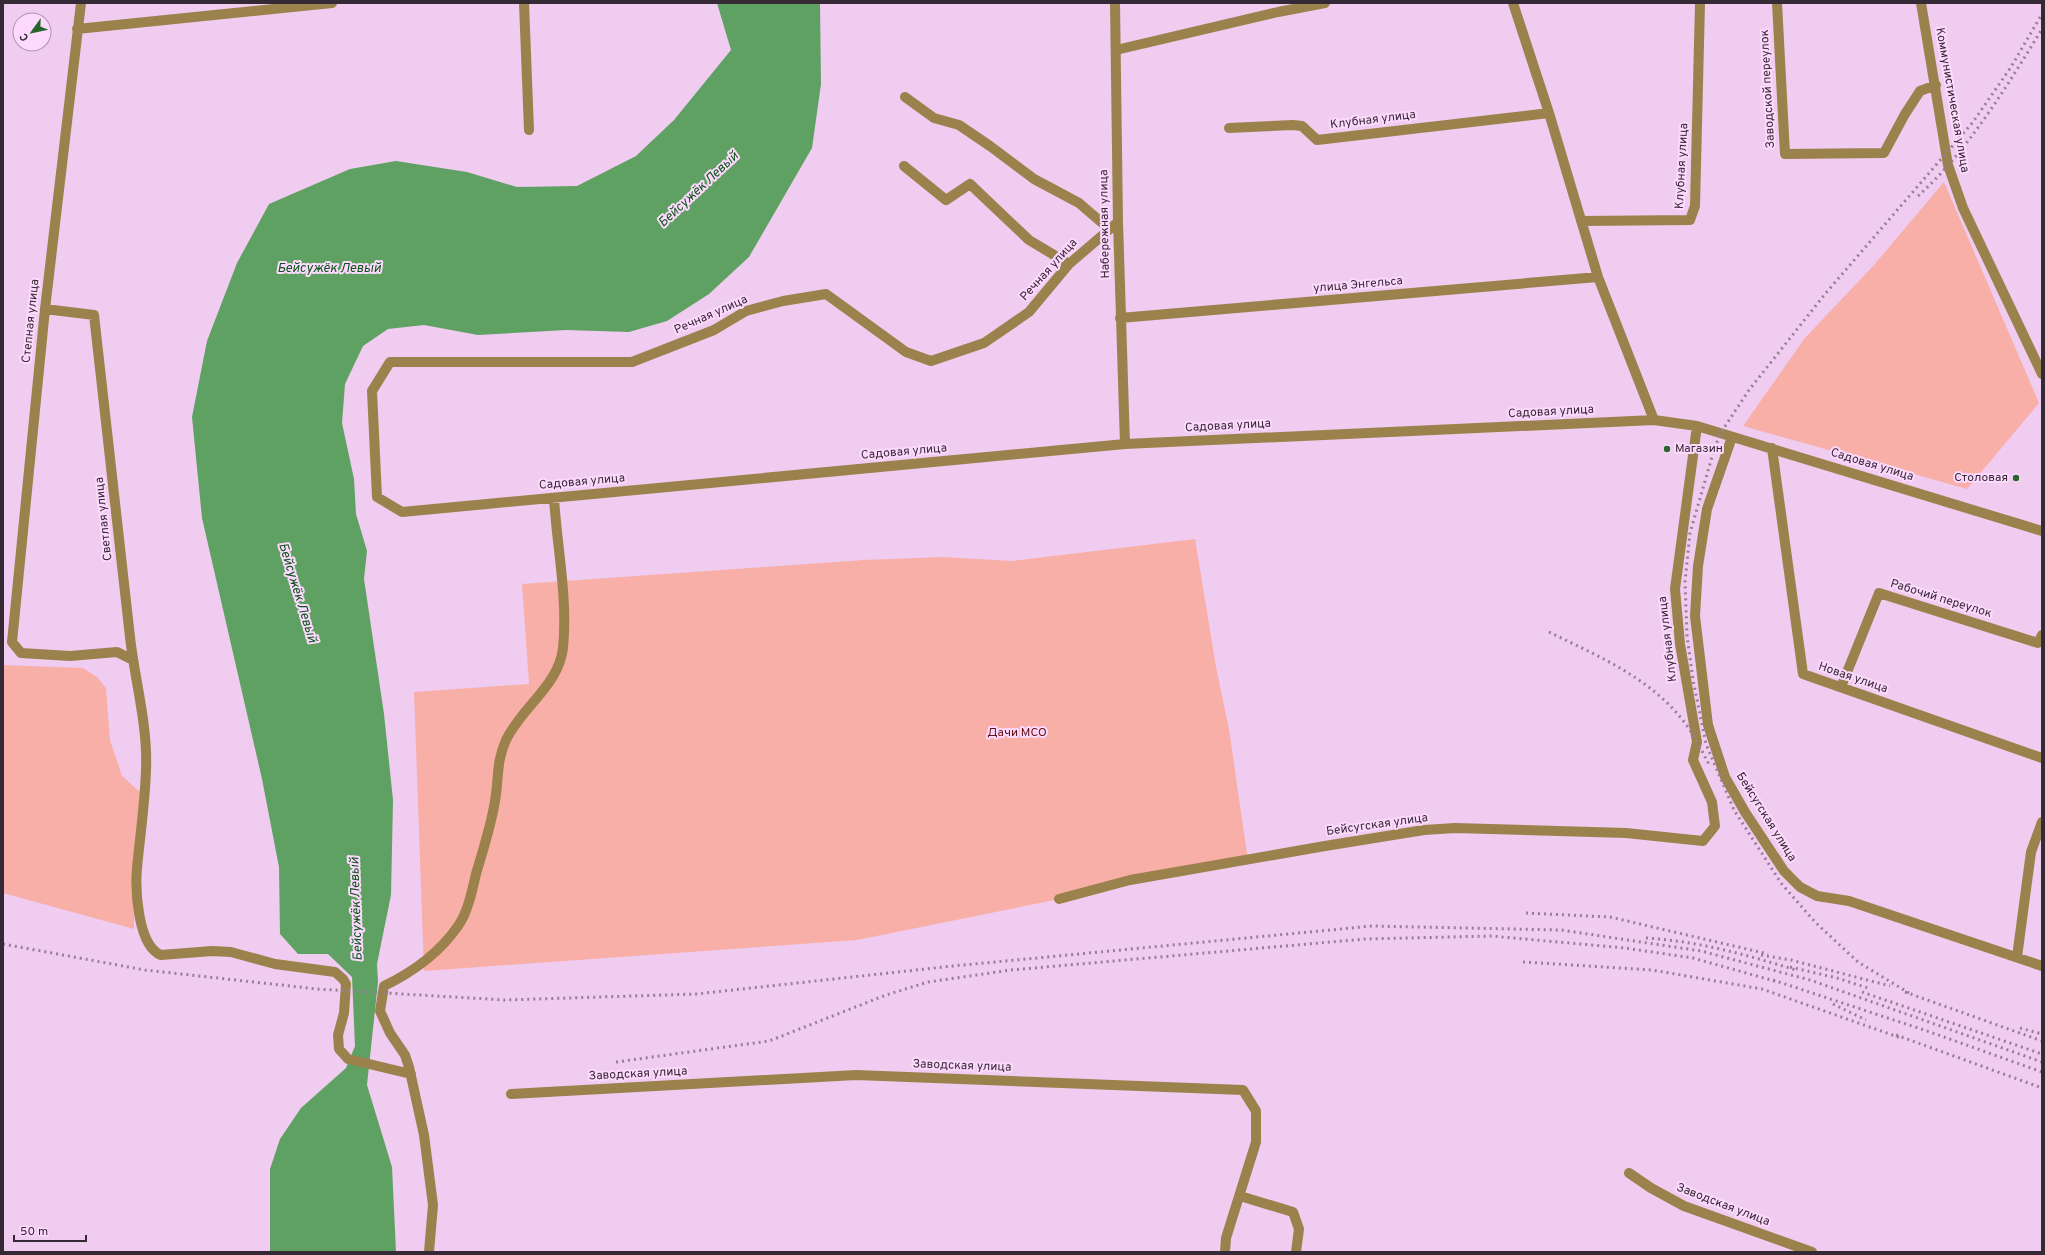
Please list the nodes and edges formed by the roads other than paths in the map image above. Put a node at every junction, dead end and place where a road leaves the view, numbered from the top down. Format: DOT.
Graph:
graph roads {
  1 [pos="80,3"];
  2 [pos="332,3"];
  3 [pos="524,3"];
  4 [pos="1115,3"];
  5 [pos="1325,3"];
  6 [pos="1513,3"];
  7 [pos="1700,3"];
  8 [pos="1777,3"];
  9 [pos="1921,3"];
  10 [pos="77,29"];
  11 [pos="1116,50"];
  12 [pos="1936,85"];
  13 [pos="905,97"];
  14 [pos="1549,113"];
  15 [pos="1229,128"];
  16 [pos="529,130"];
  17 [pos="904,166"];
  18 [pos="1581,221"];
  19 [pos="1118,222"];
  20 [pos="1108,228"];
  21 [pos="1069,264"];
  22 [pos="1598,277"];
  23 [pos="45,309"];
  24 [pos="1120,318"];
  25 [pos="2042,374"];
  26 [pos="1654,420"];
  27 [pos="1697,426"];
  28 [pos="1732,437"];
  29 [pos="1125,444"];
  30 [pos="1772,448"];
  31 [pos="554,498"];
  32 [pos="402,512"];
  33 [pos="2042,531"];
  34 [pos="2042,635"];
  35 [pos="133,660"];
  36 [pos="1841,687"];
  37 [pos="2042,758"];
  38 [pos="2042,822"];
  39 [pos="1703,841"];
  40 [pos="1059,899"];
  41 [pos="2017,957"];
  42 [pos="2042,966"];
  43 [pos="411,1074"];
  44 [pos="511,1094"];
  45 [pos="1629,1173"];
  46 [pos="1240,1196"];
  47 [pos="429,1252"];
  48 [pos="1225,1252"];
  49 [pos="1296,1252"];
  50 [pos="1812,1252"];
  1 -- 10 [label="street, Степная улица"];
  2 -- 10 [label="street"];
  3 -- 16 [label="street"];
  4 -- 11 [label="street, Набережная улица"];
  5 -- 11 [label="street"];
  6 -- 14 [label="street"];
  7 -- 18 [label="street, Клубная улица"];
  8 -- 12 [label="street, Заводской переулок"];
  9 -- 12 [label="street, Коммунистическая улица"];
  10 -- 23 [label="street, Степная улица"];
  11 -- 19 [label="street, Набережная улица"];
  12 -- 25 [label="street, Коммунистическая улица"];
  13 -- 20 [label="street"];
  14 -- 15 [label="street, Клубная улица"];
  14 -- 18 [label="street"];
  17 -- 21 [label="street"];
  18 -- 22 [label="street"];
  19 -- 20 [label="street, Речная улица"];
  19 -- 24 [label="street, Набережная улица"];
  20 -- 21 [label="street, Речная улица"];
  21 -- 32 [label="street, Речная улица"];
  22 -- 24 [label="street, улица Энгельса"];
  22 -- 26 [label="street"];
  23 -- 35 [label="street, Светлая улица"];
  23 -- 35 [label="street, Степная улица"];
  24 -- 29 [label="street, Набережная улица"];
  26 -- 27 [label="street, Садовая улица"];
  26 -- 29 [label="street, Садовая улица"];
  27 -- 28 [label="street, Садовая улица"];
  27 -- 39 [label="street, Клубная улица"];
  28 -- 30 [label="street, Садовая улица"];
  28 -- 41 [label="street, Бейсугская улица"];
  29 -- 31 [label="street, Садовая улица"];
  30 -- 33 [label="street, Садовая улица"];
  30 -- 36 [label="street, Новая улица"];
  31 -- 32 [label="street, Садовая улица"];
  31 -- 43 [label="street"];
  34 -- 36 [label="street, Рабочий переулок"];
  35 -- 43 [label="street, Светлая улица"];
  36 -- 37 [label="street, Новая улица"];
  38 -- 41 [label="street"];
  39 -- 40 [label="street, Бейсугская улица"];
  41 -- 42 [label="street, Бейсугская улица"];
  43 -- 47 [label="street"];
  44 -- 46 [label="street, Заводская улица"];
  45 -- 50 [label="street, Заводская улица"];
  46 -- 48 [label="street, Заводская улица"];
  46 -- 49 [label="street"];
}
